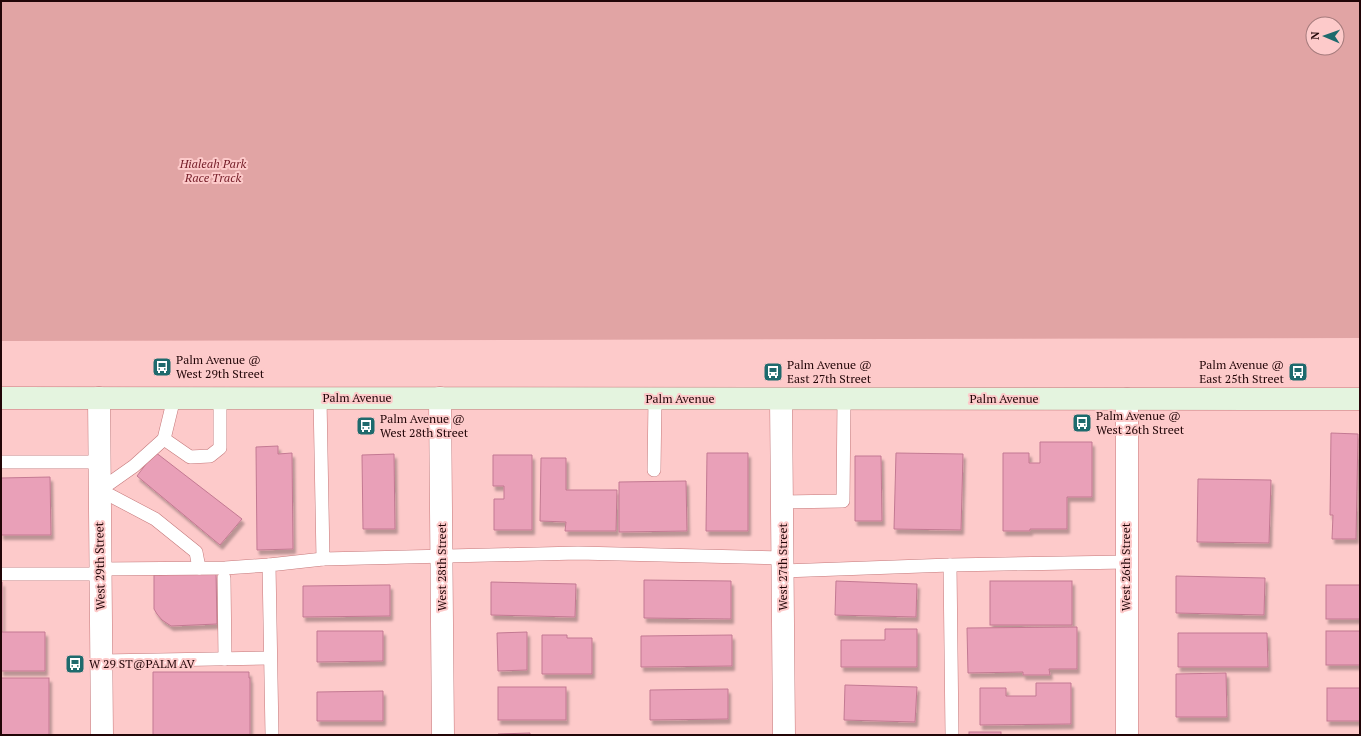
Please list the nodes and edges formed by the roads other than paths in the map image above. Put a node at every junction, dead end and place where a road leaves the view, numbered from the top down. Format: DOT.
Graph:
graph roads {
  1 [pos="1,398"];
  2 [pos="99,398"];
  3 [pos="174,398"];
  4 [pos="220,398"];
  5 [pos="320,398"];
  6 [pos="440,398"];
  7 [pos="655,399"];
  8 [pos="781,399"];
  9 [pos="844,399"];
  10 [pos="1127,399"];
  11 [pos="1360,399"];
  12 [pos="164,439"];
  13 [pos="1,462"];
  14 [pos="100,462"];
  15 [pos="654,470"];
  16 [pos="100,490"];
  17 [pos="782,502"];
  18 [pos="442,556"];
  19 [pos="323,559"];
  20 [pos="1126,562"];
  21 [pos="269,565"];
  22 [pos="783,565"];
  23 [pos="950,565"];
  24 [pos="198,568"];
  25 [pos="100,572"];
  26 [pos="1,574"];
  27 [pos="224,578"];
  28 [pos="270,658"];
  29 [pos="225,659"];
  30 [pos="102,661"];
  31 [pos="102,735"];
  32 [pos="272,735"];
  33 [pos="443,735"];
  34 [pos="784,735"];
  35 [pos="952,735"];
  36 [pos="1127,735"];
  1 -- 2 [label="main road, Palm Avenue"];
  2 -- 3 [label="main road, Palm Avenue"];
  2 -- 14 [label="street, West 29th Street"];
  3 -- 4 [label="main road, Palm Avenue"];
  3 -- 12 [label="lane"];
  4 -- 5 [label="main road, Palm Avenue"];
  4 -- 12 [label="lane"];
  5 -- 6 [label="main road, Palm Avenue"];
  5 -- 19 [label="lane"];
  6 -- 7 [label="main road, Palm Avenue"];
  6 -- 18 [label="street, West 28th Street"];
  7 -- 8 [label="main road, Palm Avenue"];
  7 -- 15 [label="lane"];
  8 -- 9 [label="main road, Palm Avenue"];
  8 -- 17 [label="street, West 27th Street"];
  9 -- 10 [label="main road, Palm Avenue"];
  9 -- 17 [label="lane"];
  10 -- 11 [label="main road, Palm Avenue"];
  10 -- 20 [label="street, West 26th Street"];
  12 -- 16 [label="lane"];
  13 -- 14 [label="lane"];
  14 -- 16 [label="street, West 29th Street"];
  16 -- 24 [label="lane"];
  16 -- 25 [label="street, West 29th Street"];
  17 -- 22 [label="street, West 27th Street"];
  18 -- 19 [label="lane"];
  18 -- 22 [label="lane"];
  18 -- 33 [label="street, West 28th Street"];
  19 -- 21 [label="lane"];
  20 -- 23 [label="lane"];
  20 -- 36 [label="street, West 26th Street"];
  21 -- 24 [label="lane"];
  21 -- 28 [label="lane"];
  22 -- 23 [label="lane"];
  22 -- 34 [label="street, West 27th Street"];
  23 -- 35 [label="lane"];
  24 -- 25 [label="lane"];
  25 -- 26 [label="lane"];
  25 -- 30 [label="street, West 29th Street"];
  27 -- 29 [label="lane"];
  28 -- 29 [label="lane"];
  28 -- 32 [label="lane"];
  29 -- 30 [label="lane"];
  30 -- 31 [label="street, West 29th Street"];
}
